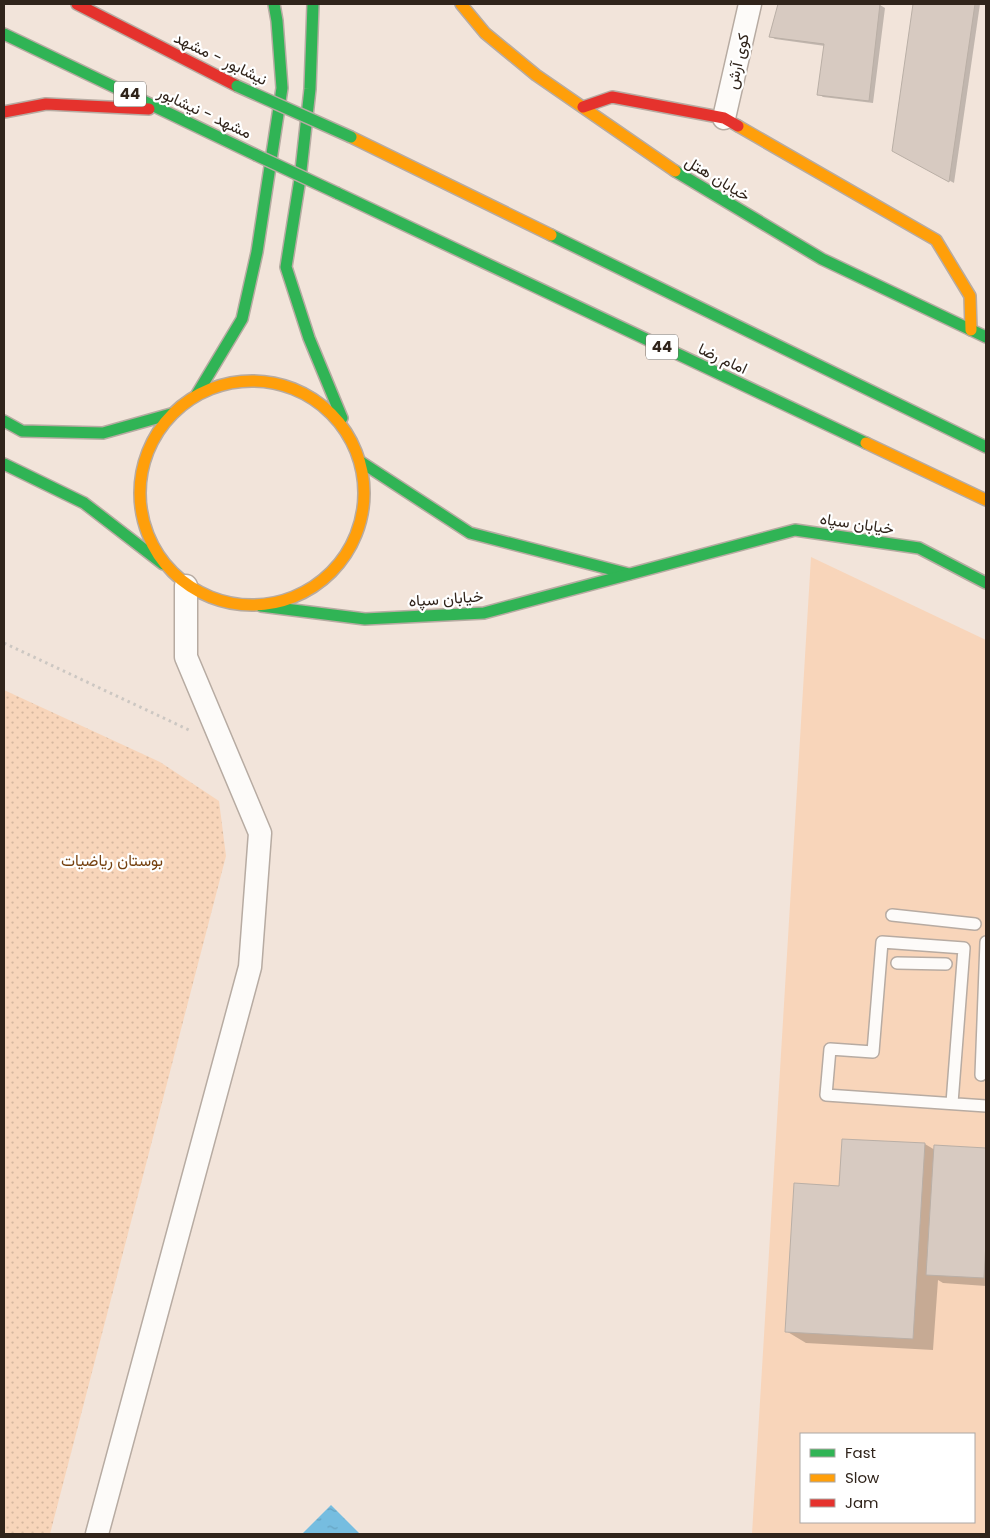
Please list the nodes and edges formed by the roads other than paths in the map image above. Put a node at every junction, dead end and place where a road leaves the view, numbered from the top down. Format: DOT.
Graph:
graph roads {
  1 [pos="78,4"];
  2 [pos="274,4"];
  3 [pos="313,4"];
  4 [pos="461,4"];
  5 [pos="750,4"];
  6 [pos="4,34"];
  7 [pos="583,108"];
  8 [pos="162,110"];
  9 [pos="4,112"];
  10 [pos="724,118"];
  11 [pos="338,193"];
  12 [pos="971,330"];
  13 [pos="986,337"];
  14 [pos="197,394"];
  15 [pos="171,414"];
  16 [pos="4,421"];
  17 [pos="348,434"];
  18 [pos="986,447"];
  19 [pos="361,462"];
  20 [pos="4,464"];
  21 [pos="986,500"];
  22 [pos="162,564"];
  23 [pos="630,574"];
  24 [pos="986,583"];
  25 [pos="186,586"];
  26 [pos="261,606"];
  27 [pos="892,915"];
  28 [pos="975,924"];
  29 [pos="986,942"];
  30 [pos="897,963"];
  31 [pos="946,964"];
  32 [pos="981,1076"];
  33 [pos="952,1103"];
  34 [pos="986,1106"];
  35 [pos="97,1534"];
  1 -- 18 [label="main road, نیشابور - مشهد, bridge"];
  2 -- 14 [label="main road"];
  3 -- 17 [label="main road"];
  4 -- 7 [label="main road, خیابان هتل"];
  5 -- 10 [label="street, کوی آرش"];
  6 -- 8 [label="main road, مشهد - نیشابور / 44"];
  7 -- 10 [label="main road"];
  7 -- 12 [label="main road, خیابان هتل"];
  8 -- 9 [label="main road"];
  8 -- 11 [label="main road, مشهد - نیشابور / 44, bridge"];
  10 -- 12 [label="main road"];
  11 -- 21 [label="main road, امام رضا / 44"];
  12 -- 13 [label="main road, خیابان هتل"];
  14 -- 15 [label="main road"];
  14 -- 17 [label="main road"];
  15 -- 16 [label="main road"];
  15 -- 22 [label="main road"];
  17 -- 19 [label="main road"];
  19 -- 23 [label="main road, خیابان سپاه"];
  19 -- 26 [label="main road"];
  20 -- 22 [label="main road"];
  22 -- 25 [label="main road, خیابان سپاه"];
  23 -- 24 [label="main road, خیابان سپاه"];
  23 -- 26 [label="main road, خیابان سپاه"];
  25 -- 26 [label="main road, خیابان سپاه"];
  25 -- 35 [label="street"];
  27 -- 28 [label="lane"];
  29 -- 32 [label="lane"];
  30 -- 31 [label="lane"];
  33 -- 33 [label="lane"];
  33 -- 34 [label="lane"];
}
